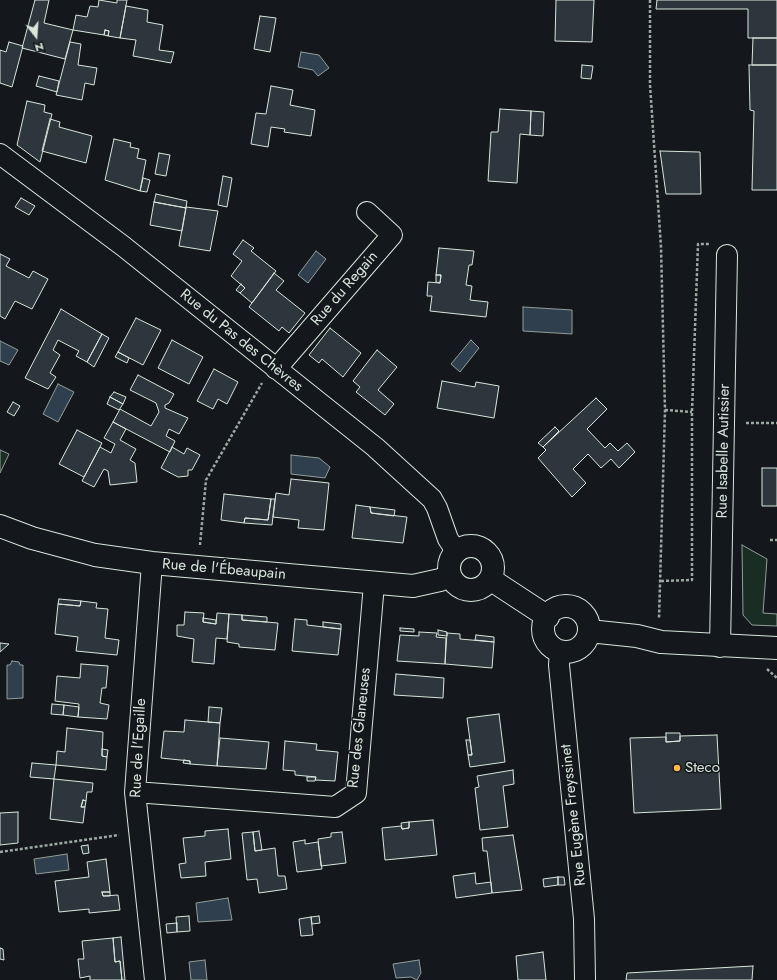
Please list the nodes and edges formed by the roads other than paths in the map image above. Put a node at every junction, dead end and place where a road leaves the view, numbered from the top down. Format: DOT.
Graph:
graph roads {
  1 [pos="0,154"];
  2 [pos="367,212"];
  3 [pos="727,255"];
  4 [pos="276,369"];
  5 [pos="0,526"];
  6 [pos="456,551"];
  7 [pos="152,563"];
  8 [pos="450,576"];
  9 [pos="490,579"];
  10 [pos="374,584"];
  11 [pos="548,617"];
  12 [pos="589,631"];
  13 [pos="720,647"];
  14 [pos="777,648"];
  15 [pos="560,651"];
  16 [pos="135,792"];
  17 [pos="155,980"];
  18 [pos="586,980"];
  1 -- 4 [label="street, Rue du Pas des Chèvres"];
  2 -- 4 [label="street, Rue du Regain"];
  3 -- 13 [label="street, Rue Isabelle Autissier"];
  4 -- 6 [label="street, Rue du Pas des Chèvres"];
  5 -- 7 [label="street, Rue de l'Ébeaupain"];
  6 -- 8 [label="street"];
  6 -- 9 [label="street"];
  7 -- 10 [label="street, Rue de l'Ébeaupain"];
  7 -- 16 [label="street, Rue de l'Egaille"];
  8 -- 9 [label="street"];
  8 -- 10 [label="street, Rue de l'Ébeaupain"];
  9 -- 11 [label="street"];
  10 -- 16 [label="street, Rue des Glaneuses"];
  11 -- 12 [label="street"];
  11 -- 15 [label="street"];
  12 -- 13 [label="street"];
  12 -- 15 [label="street"];
  13 -- 14 [label="street"];
  15 -- 18 [label="street, Rue Eugène Freyssinet"];
  16 -- 17 [label="street, Rue de l'Egaille"];
}
